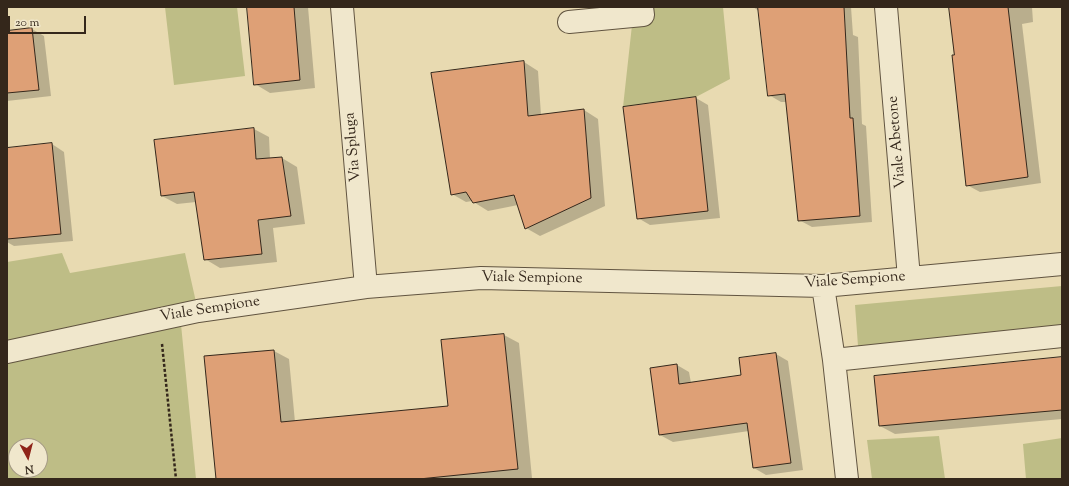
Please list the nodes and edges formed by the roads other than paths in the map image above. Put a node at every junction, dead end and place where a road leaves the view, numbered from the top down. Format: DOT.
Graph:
graph roads {
  1 [pos="342,7"];
  2 [pos="642,7"];
  3 [pos="886,7"];
  4 [pos="569,22"];
  5 [pos="1062,264"];
  6 [pos="909,278"];
  7 [pos="823,286"];
  8 [pos="366,287"];
  9 [pos="1062,336"];
  10 [pos="7,352"];
  11 [pos="834,360"];
  12 [pos="847,479"];
  1 -- 8 [label="street, Via Spluga"];
  2 -- 4 [label="street"];
  3 -- 6 [label="street, Viale Abetone"];
  5 -- 6 [label="street, Viale Sempione"];
  6 -- 7 [label="street, Viale Sempione"];
  7 -- 8 [label="street, Viale Sempione"];
  7 -- 11 [label="street"];
  8 -- 10 [label="street, Viale Sempione"];
  9 -- 11 [label="street"];
  11 -- 12 [label="street"];
}
